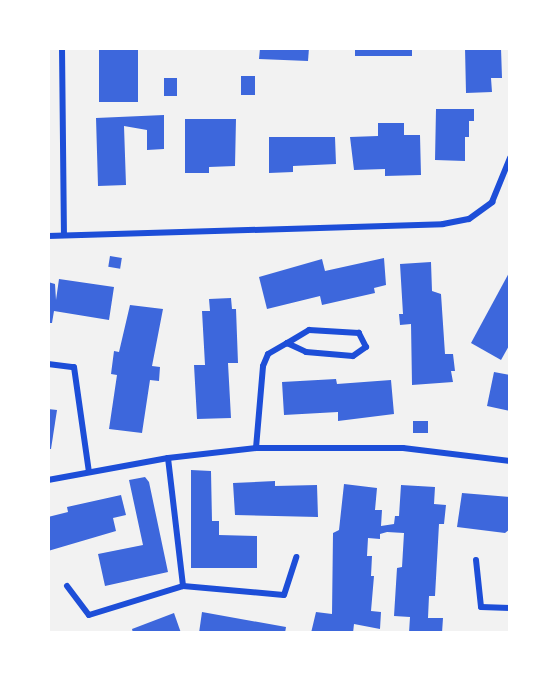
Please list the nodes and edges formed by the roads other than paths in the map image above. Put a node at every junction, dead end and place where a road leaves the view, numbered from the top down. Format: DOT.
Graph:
graph roads {
  1 [pos="62,48"];
  2 [pos="510,158"];
  3 [pos="63,235"];
  4 [pos="48,236"];
  5 [pos="287,343"];
  6 [pos="48,364"];
  7 [pos="256,448"];
  8 [pos="168,458"];
  9 [pos="510,461"];
  10 [pos="89,472"];
  11 [pos="48,480"];
  12 [pos="296,557"];
  13 [pos="476,560"];
  14 [pos="67,586"];
  15 [pos="183,586"];
  16 [pos="510,608"];
  1 -- 3 [label="street"];
  2 -- 3 [label="street"];
  3 -- 4 [label="street"];
  5 -- 5 [label="street"];
  5 -- 7 [label="street"];
  6 -- 10 [label="street"];
  7 -- 8 [label="street"];
  7 -- 9 [label="street"];
  8 -- 10 [label="street"];
  8 -- 15 [label="street"];
  10 -- 11 [label="street"];
  12 -- 15 [label="street"];
  13 -- 16 [label="street"];
  14 -- 15 [label="street"];
}
